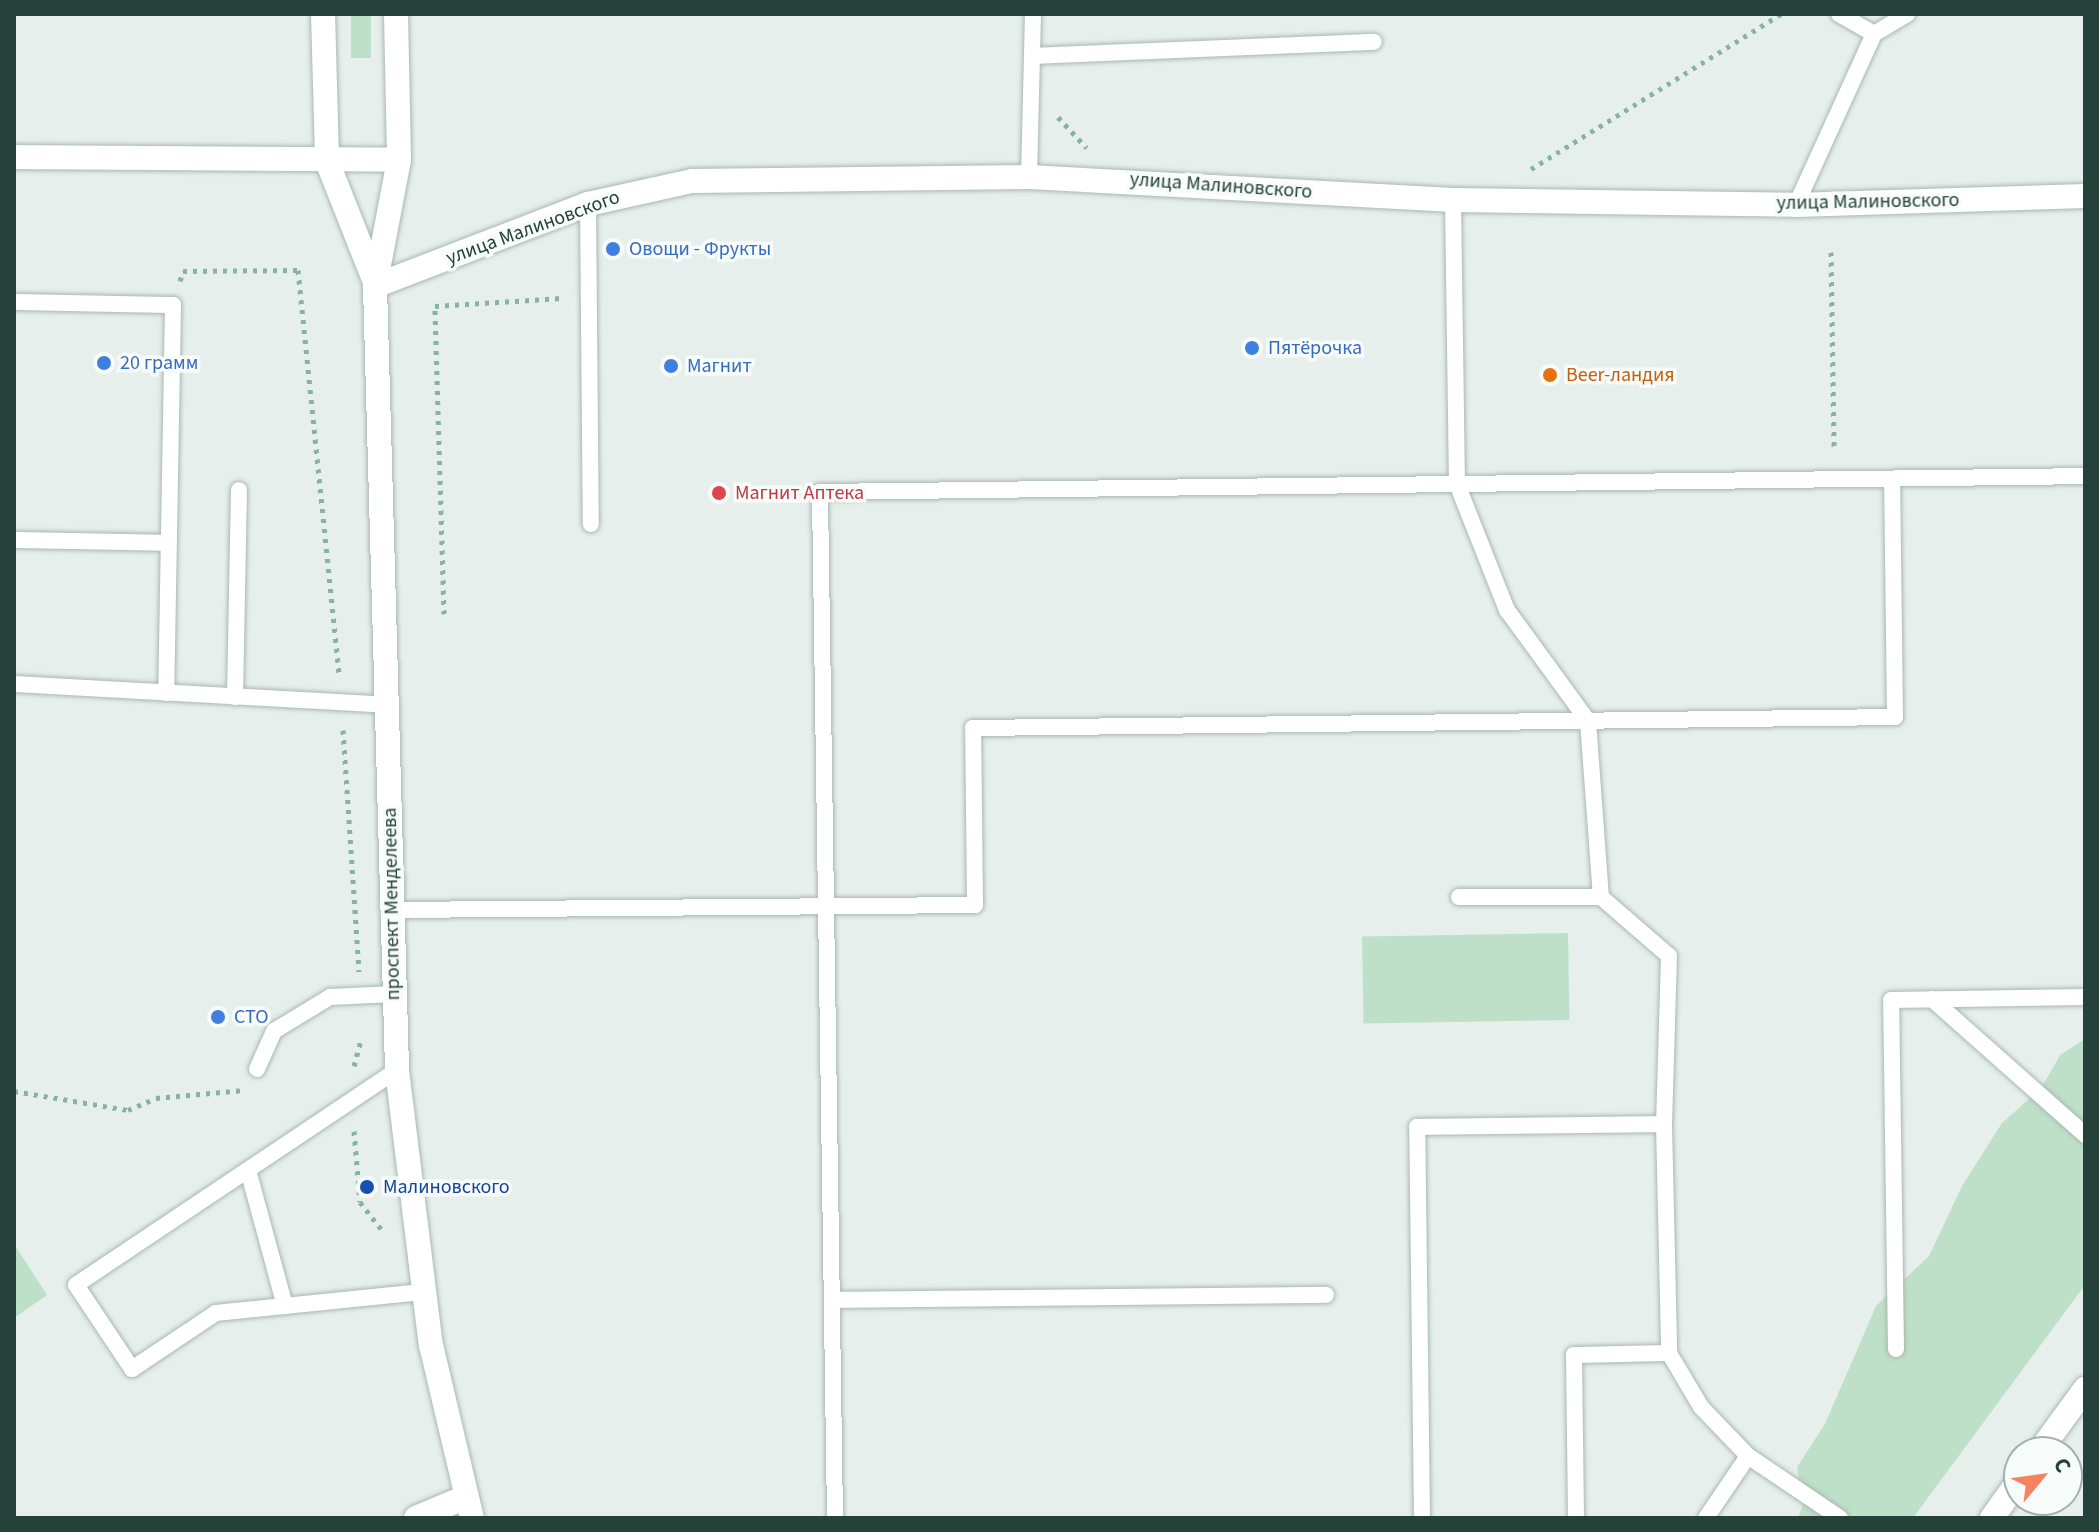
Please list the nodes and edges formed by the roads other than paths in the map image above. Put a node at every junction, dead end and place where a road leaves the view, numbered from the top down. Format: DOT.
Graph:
graph roads {
  1 [pos="323,14"];
  2 [pos="396,14"];
  3 [pos="1033,14"];
  4 [pos="1839,14"];
  5 [pos="1907,14"];
  6 [pos="1874,34"];
  7 [pos="1374,42"];
  8 [pos="1033,56"];
  9 [pos="14,157"];
  10 [pos="399,160"];
  11 [pos="327,161"];
  12 [pos="1029,177"];
  13 [pos="2085,196"];
  14 [pos="1453,200"];
  15 [pos="588,204"];
  16 [pos="1796,205"];
  17 [pos="375,284"];
  18 [pos="14,302"];
  19 [pos="2085,476"];
  20 [pos="1892,479"];
  21 [pos="1457,484"];
  22 [pos="239,490"];
  23 [pos="591,524"];
  24 [pos="14,540"];
  25 [pos="168,543"];
  26 [pos="14,684"];
  27 [pos="166,693"];
  28 [pos="235,697"];
  29 [pos="387,705"];
  30 [pos="1588,721"];
  31 [pos="1459,897"];
  32 [pos="1601,897"];
  33 [pos="826,907"];
  34 [pos="392,910"];
  35 [pos="394,994"];
  36 [pos="2085,997"];
  37 [pos="1932,999"];
  38 [pos="257,1069"];
  39 [pos="397,1070"];
  40 [pos="1664,1124"];
  41 [pos="2085,1135"];
  42 [pos="248,1170"];
  43 [pos="424,1292"];
  44 [pos="1326,1295"];
  45 [pos="832,1300"];
  46 [pos="285,1306"];
  47 [pos="1896,1349"];
  48 [pos="1669,1353"];
  49 [pos="2085,1389"];
  50 [pos="2051,1436"];
  51 [pos="1748,1456"];
  52 [pos="469,1508"];
  53 [pos="416,1518"];
  54 [pos="835,1518"];
  55 [pos="1422,1518"];
  56 [pos="1576,1518"];
  57 [pos="1706,1518"];
  58 [pos="1840,1518"];
  1 -- 11 [label="street, проспект Менделеева"];
  2 -- 10 [label="street, проспект Менделеева"];
  3 -- 8 [label="lane"];
  4 -- 6 [label="lane"];
  5 -- 6 [label="lane"];
  6 -- 16 [label="lane"];
  7 -- 8 [label="lane"];
  8 -- 12 [label="lane"];
  9 -- 11 [label="street"];
  10 -- 11 [label="street"];
  10 -- 17 [label="street, проспект Менделеева"];
  11 -- 17 [label="street, проспект Менделеева"];
  12 -- 14 [label="street, улица Малиновского"];
  12 -- 15 [label="street, улица Малиновского"];
  13 -- 16 [label="street, улица Малиновского"];
  14 -- 16 [label="street, улица Малиновского"];
  14 -- 21 [label="lane"];
  15 -- 17 [label="street, улица Малиновского"];
  15 -- 23 [label="lane"];
  17 -- 29 [label="street, проспект Менделеева"];
  18 -- 25 [label="lane"];
  19 -- 20 [label="lane"];
  20 -- 21 [label="lane"];
  20 -- 30 [label="lane"];
  21 -- 30 [label="lane"];
  21 -- 33 [label="lane"];
  22 -- 28 [label="lane"];
  24 -- 25 [label="lane"];
  25 -- 27 [label="lane"];
  26 -- 27 [label="lane"];
  27 -- 28 [label="lane"];
  28 -- 29 [label="lane"];
  29 -- 34 [label="street, проспект Менделеева"];
  30 -- 32 [label="lane"];
  30 -- 33 [label="lane"];
  31 -- 32 [label="lane"];
  32 -- 40 [label="lane"];
  33 -- 34 [label="lane"];
  33 -- 45 [label="lane"];
  34 -- 35 [label="street, проспект Менделеева"];
  35 -- 38 [label="lane"];
  35 -- 39 [label="street, проспект Менделеева"];
  36 -- 37 [label="lane"];
  37 -- 41 [label="lane"];
  37 -- 47 [label="lane"];
  39 -- 42 [label="lane"];
  39 -- 43 [label="street, проспект Менделеева"];
  40 -- 48 [label="lane"];
  40 -- 55 [label="lane"];
  42 -- 46 [label="lane"];
  42 -- 46 [label="lane"];
  43 -- 46 [label="lane"];
  43 -- 52 [label="street, проспект Менделеева"];
  44 -- 45 [label="lane"];
  45 -- 54 [label="lane"];
  48 -- 51 [label="lane"];
  48 -- 56 [label="lane"];
  49 -- 50 [label="street"];
  51 -- 57 [label="lane"];
  51 -- 58 [label="lane"];
  52 -- 53 [label="street"];
}
